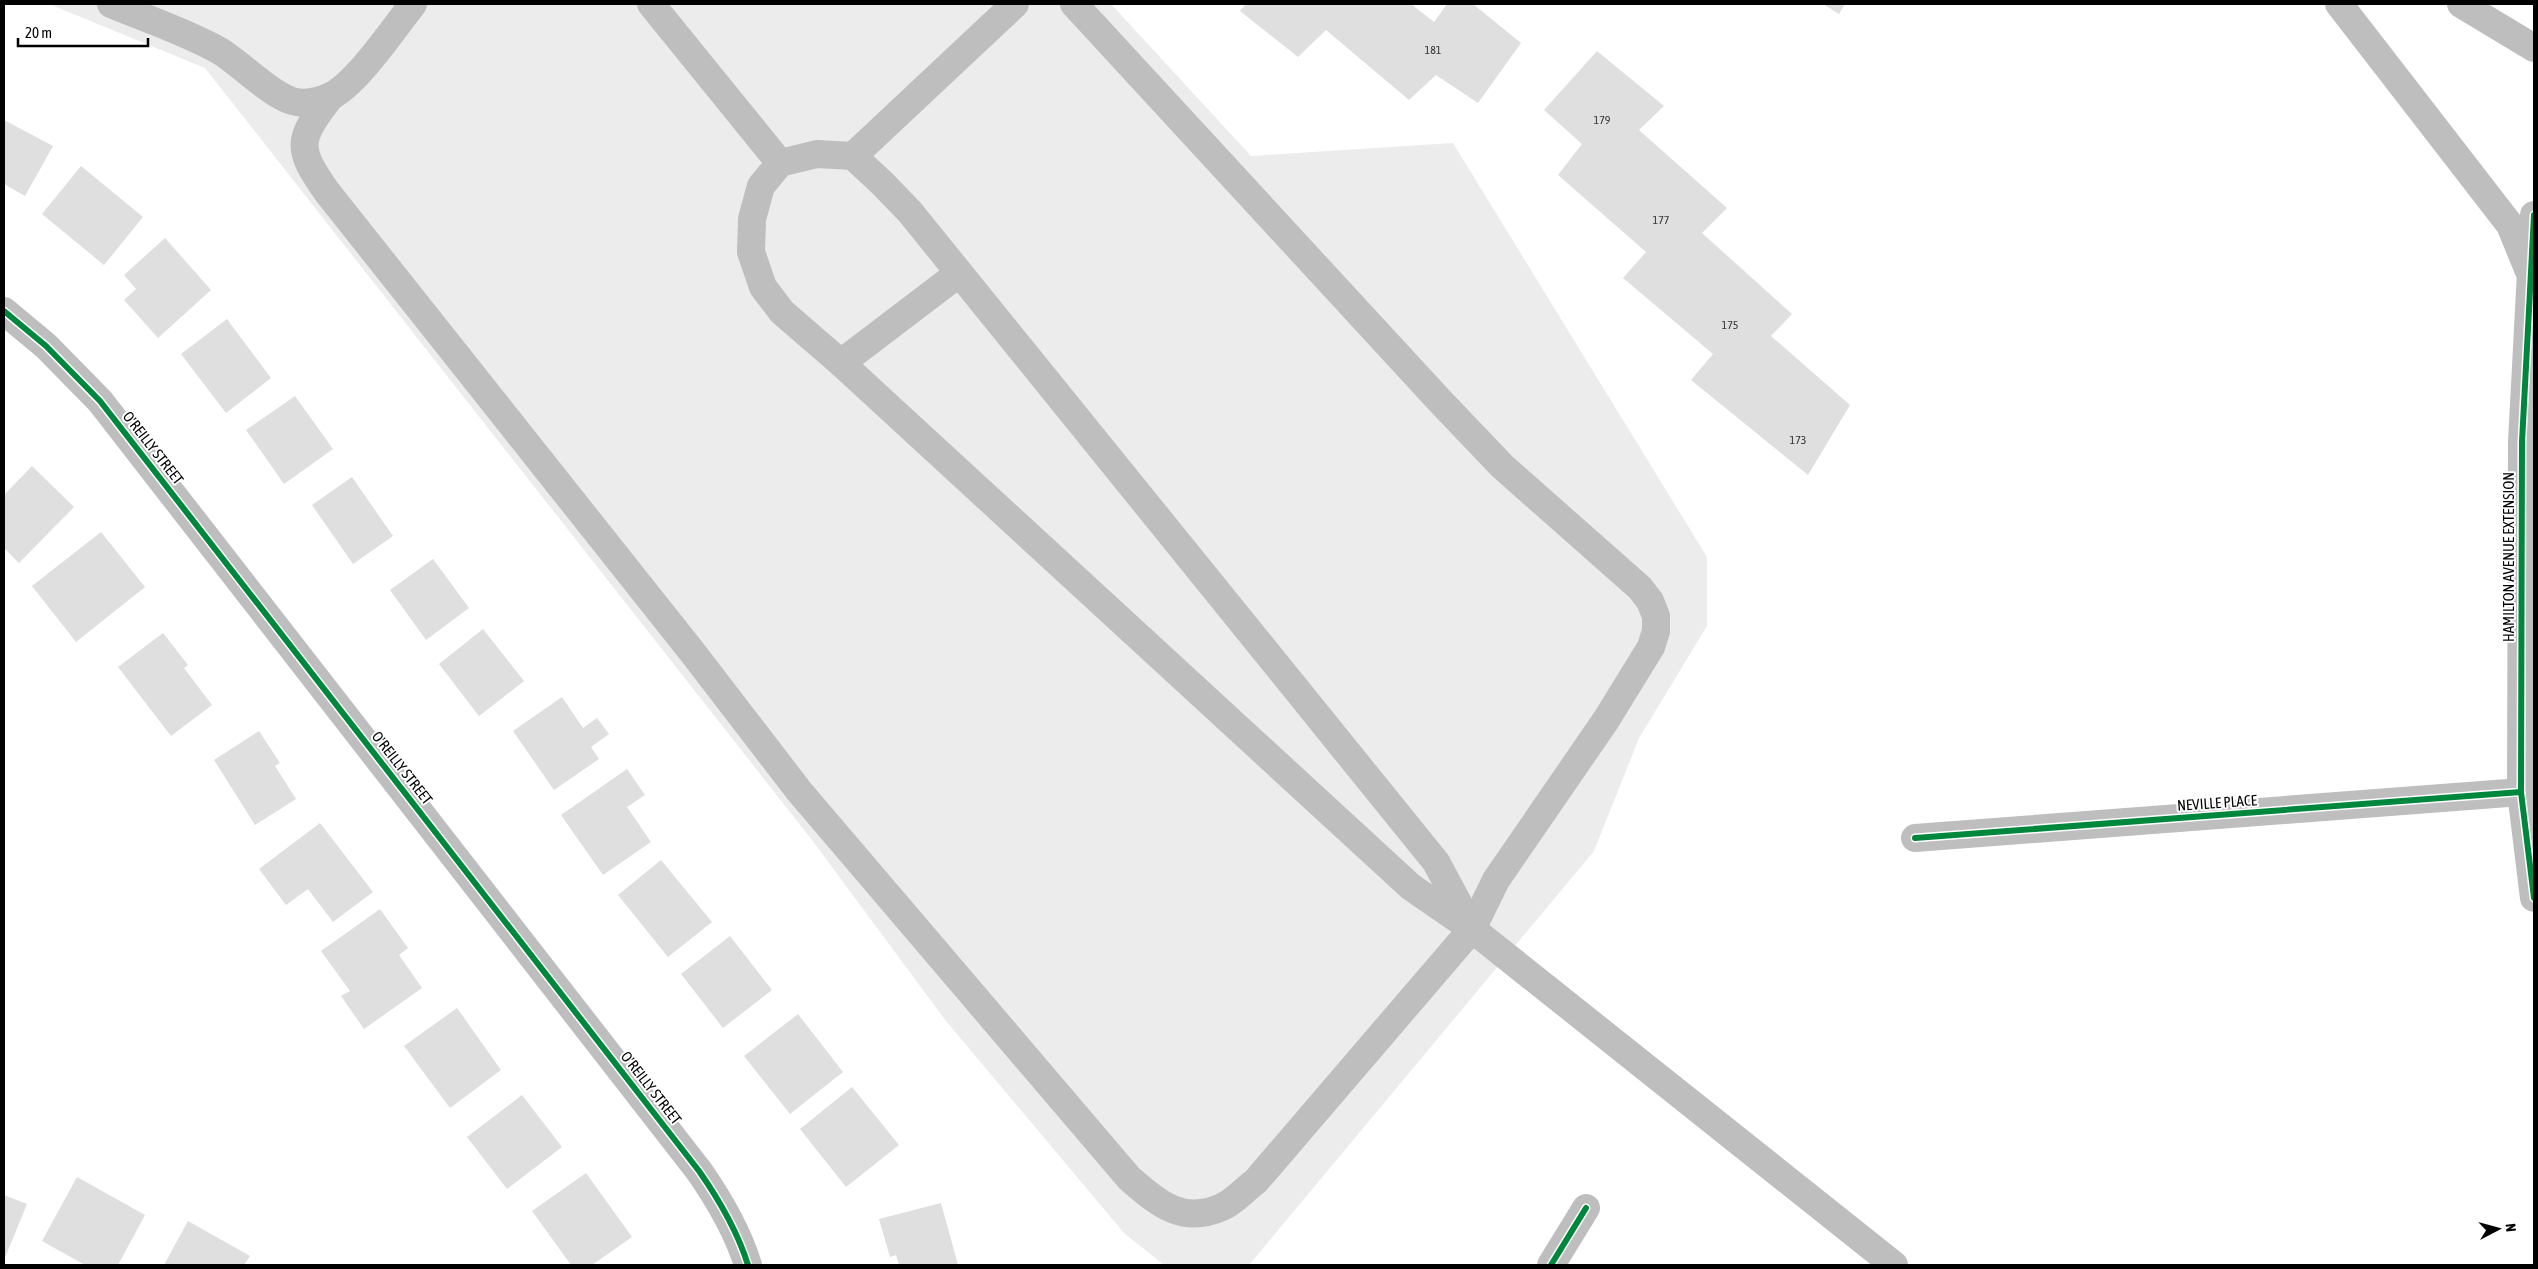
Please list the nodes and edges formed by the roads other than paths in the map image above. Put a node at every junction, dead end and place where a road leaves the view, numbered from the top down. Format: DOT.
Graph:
graph roads {
  1 [pos="111,4"];
  2 [pos="413,4"];
  3 [pos="651,4"];
  4 [pos="1015,4"];
  5 [pos="1074,4"];
  6 [pos="2339,4"];
  7 [pos="2461,4"];
  8 [pos="2534,48"];
  9 [pos="331,96"];
  10 [pos="853,156"];
  11 [pos="780,163"];
  12 [pos="2534,215"];
  13 [pos="2532,270"];
  14 [pos="958,274"];
  15 [pos="4,311"];
  16 [pos="841,363"];
  17 [pos="2521,792"];
  18 [pos="1915,838"];
  19 [pos="2534,898"];
  20 [pos="1472,929"];
  21 [pos="1586,1208"];
  22 [pos="748,1265"];
  23 [pos="1550,1265"];
  24 [pos="1894,1265"];
  1 -- 9 [label="street"];
  2 -- 9 [label="street"];
  3 -- 11 [label="street"];
  4 -- 10 [label="street"];
  5 -- 20 [label="street"];
  6 -- 13 [label="street"];
  7 -- 8 [label="street"];
  9 -- 20 [label="street"];
  10 -- 11 [label="street"];
  10 -- 14 [label="street"];
  11 -- 16 [label="street"];
  12 -- 13 [label="street, HAMILTON AVENUE EXTENSION"];
  13 -- 17 [label="street, HAMILTON AVENUE EXTENSION"];
  14 -- 16 [label="street"];
  14 -- 20 [label="street"];
  15 -- 22 [label="street, O'REILLY STREET"];
  16 -- 20 [label="street"];
  17 -- 18 [label="street, NEVILLE PLACE"];
  17 -- 19 [label="street, HAMILTON AVENUE EXTENSION"];
  20 -- 24 [label="street"];
  21 -- 23 [label="street"];
}
